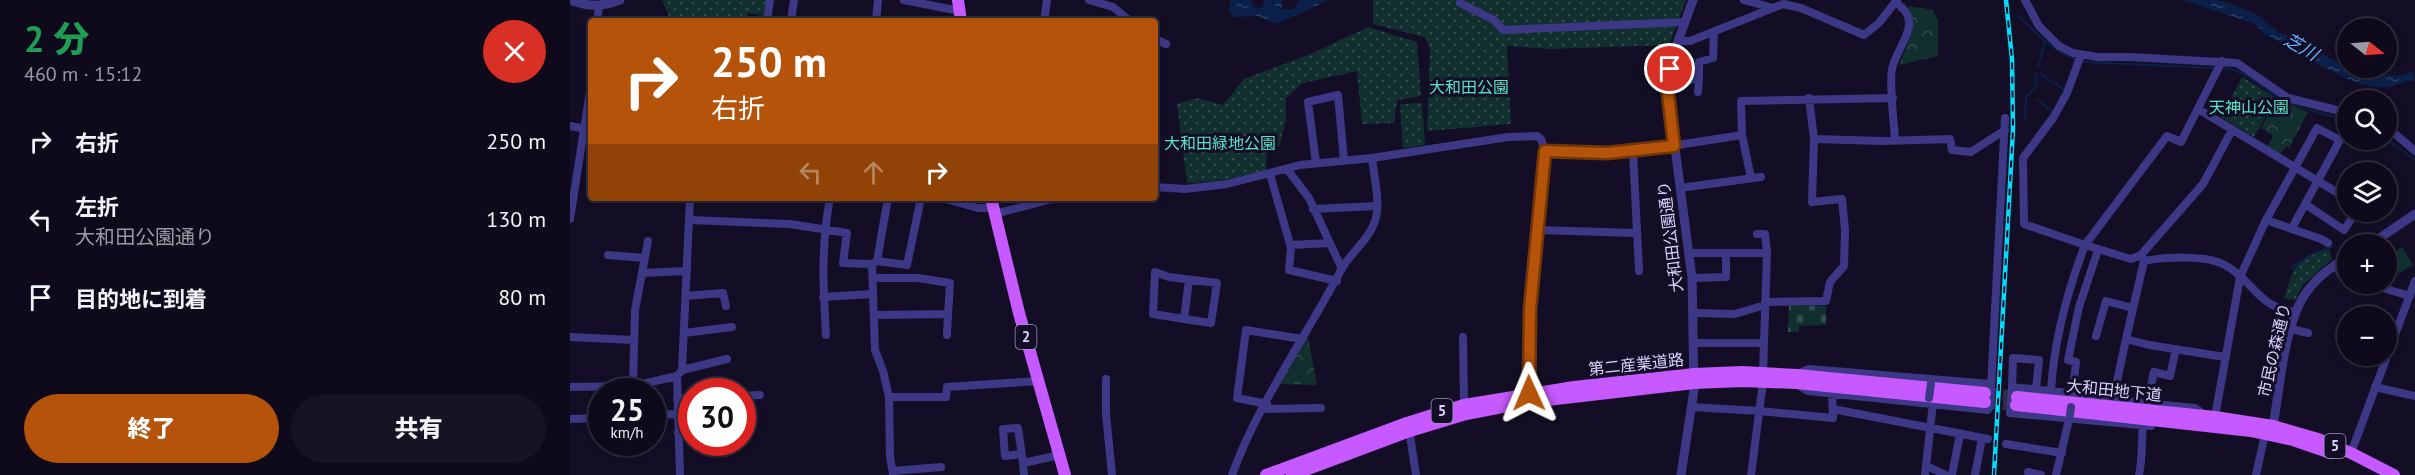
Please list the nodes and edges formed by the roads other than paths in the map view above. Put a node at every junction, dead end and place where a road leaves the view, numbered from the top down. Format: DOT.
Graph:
graph roads {
  1 [pos="570,0"];
  2 [pos="620,0"];
  3 [pos="770,0"];
  4 [pos="794,0"];
  5 [pos="878,0"];
  6 [pos="904,0"];
  7 [pos="1047,0"];
  8 [pos="1089,0"];
  9 [pos="1693,0"];
  10 [pos="1744,0"];
  11 [pos="2025,0"];
  12 [pos="1896,1"];
  13 [pos="1460,3"];
  14 [pos="599,7"];
  15 [pos="1773,8"];
  16 [pos="960,11"];
  17 [pos="597,18"];
  18 [pos="767,18"];
  19 [pos="791,18"];
  20 [pos="876,18"];
  21 [pos="1044,18"];
  22 [pos="1126,18"];
  23 [pos="1685,22"];
  24 [pos="1714,32"];
  25 [pos="1158,40"];
  26 [pos="1678,41"];
  27 [pos="1166,44"];
  28 [pos="2081,56"];
  29 [pos="2222,62"];
  30 [pos="1699,79"];
  31 [pos="1668,81"];
  32 [pos="1698,92"];
  33 [pos="1809,98"];
  34 [pos="1893,98"];
  35 [pos="2198,110"];
  36 [pos="2337,110"];
  37 [pos="2005,118"];
  38 [pos="570,126"];
  39 [pos="587,130"];
  40 [pos="2005,130"];
  41 [pos="2232,130"];
  42 [pos="1742,135"];
  43 [pos="2397,135"];
  44 [pos="1814,139"];
  45 [pos="1895,140"];
  46 [pos="1674,146"];
  47 [pos="1545,151"];
  48 [pos="2415,151"];
  49 [pos="1633,152"];
  50 [pos="1372,158"];
  51 [pos="1344,161"];
  52 [pos="1316,163"];
  53 [pos="2295,167"];
  54 [pos="1287,169"];
  55 [pos="1270,174"];
  56 [pos="1761,177"];
  57 [pos="1751,178"];
  58 [pos="2318,180"];
  59 [pos="572,187"];
  60 [pos="1158,187"];
  61 [pos="1680,188"];
  62 [pos="2337,192"];
  63 [pos="690,201"];
  64 [pos="829,201"];
  65 [pos="887,201"];
  66 [pos="920,201"];
  67 [pos="953,201"];
  68 [pos="1035,201"];
  69 [pos="2305,204"];
  70 [pos="1377,206"];
  71 [pos="992,207"];
  72 [pos="1314,209"];
  73 [pos="570,213"];
  74 [pos="2415,214"];
  75 [pos="689,220"];
  76 [pos="2266,220"];
  77 [pos="2349,222"];
  78 [pos="2292,228"];
  79 [pos="824,229"];
  80 [pos="1537,230"];
  81 [pos="1636,233"];
  82 [pos="1757,234"];
  83 [pos="2385,234"];
  84 [pos="648,241"];
  85 [pos="1330,243"];
  86 [pos="2328,243"];
  87 [pos="1290,245"];
  88 [pos="2085,245"];
  89 [pos="2098,250"];
  90 [pos="1690,253"];
  91 [pos="1726,253"];
  92 [pos="1767,253"];
  93 [pos="608,255"];
  94 [pos="644,258"];
  95 [pos="2143,258"];
  96 [pos="874,263"];
  97 [pos="2336,264"];
  98 [pos="1341,269"];
  99 [pos="1638,271"];
  100 [pos="687,272"];
  101 [pos="642,273"];
  102 [pos="2240,277"];
  103 [pos="873,278"];
  104 [pos="1692,278"];
  105 [pos="1190,279"];
  106 [pos="1337,281"];
  107 [pos="2415,281"];
  108 [pos="2397,292"];
  109 [pos="873,294"];
  110 [pos="686,296"];
  111 [pos="2410,296"];
  112 [pos="823,297"];
  113 [pos="1765,304"];
  114 [pos="726,306"];
  115 [pos="2133,308"];
  116 [pos="2296,312"];
  117 [pos="1693,313"];
  118 [pos="948,314"];
  119 [pos="874,315"];
  120 [pos="1184,319"];
  121 [pos="732,327"];
  122 [pos="2291,329"];
  123 [pos="684,333"];
  124 [pos="2308,333"];
  125 [pos="826,334"];
  126 [pos="947,335"];
  127 [pos="2096,336"];
  128 [pos="570,337"];
  129 [pos="1463,337"];
  130 [pos="1302,339"];
  131 [pos="2126,339"];
  132 [pos="634,340"];
  133 [pos="1693,343"];
  134 [pos="1764,343"];
  135 [pos="2176,349"];
  136 [pos="2225,357"];
  137 [pos="727,359"];
  138 [pos="680,373"];
  139 [pos="1763,377"];
  140 [pos="633,378"];
  141 [pos="662,378"];
  142 [pos="1106,379"];
  143 [pos="1694,379"];
  144 [pos="1797,379"];
  145 [pos="1039,381"];
  146 [pos="1931,382"];
  147 [pos="570,387"];
  148 [pos="588,387"];
  149 [pos="2375,387"];
  150 [pos="2036,389"];
  151 [pos="2051,391"];
  152 [pos="1529,393"];
  153 [pos="1987,393"];
  154 [pos="1832,394"];
  155 [pos="756,395"];
  156 [pos="760,395"];
  157 [pos="2015,396"];
  158 [pos="2415,396"];
  159 [pos="889,397"];
  160 [pos="2072,397"];
  161 [pos="677,399"];
  162 [pos="2113,400"];
  163 [pos="1930,401"];
  164 [pos="2147,403"];
  165 [pos="1464,405"];
  166 [pos="1265,406"];
  167 [pos="1691,407"];
  168 [pos="1321,408"];
  169 [pos="1833,410"];
  170 [pos="1760,411"];
  171 [pos="666,414"];
  172 [pos="677,414"];
  173 [pos="2070,416"];
  174 [pos="588,418"];
  175 [pos="570,419"];
  176 [pos="2209,420"];
  177 [pos="2143,425"];
  178 [pos="1408,427"];
  179 [pos="1932,429"];
  180 [pos="2270,431"];
  181 [pos="678,433"];
  182 [pos="1960,434"];
  183 [pos="2006,444"];
  184 [pos="2062,453"];
  185 [pos="2352,453"];
  186 [pos="1060,455"];
  187 [pos="679,456"];
  188 [pos="1927,466"];
  189 [pos="941,467"];
  190 [pos="914,472"];
  191 [pos="2028,472"];
  192 [pos="893,473"];
  193 [pos="680,475"];
  194 [pos="1024,475"];
  195 [pos="1065,475"];
  196 [pos="1112,475"];
  197 [pos="1232,475"];
  198 [pos="1266,475"];
  199 [pos="1292,475"];
  200 [pos="1416,475"];
  201 [pos="1681,475"];
  202 [pos="1751,475"];
  203 [pos="1925,475"];
  204 [pos="1946,475"];
  205 [pos="1952,475"];
  206 [pos="1975,475"];
  207 [pos="2041,475"];
  208 [pos="2056,475"];
  209 [pos="2139,475"];
  210 [pos="2256,475"];
  211 [pos="2378,475"];
  212 [pos="2394,475"];
  1 -- 14 [label="street"];
  2 -- 14 [label="street"];
  3 -- 18 [label="street"];
  4 -- 19 [label="street"];
  5 -- 20 [label="street"];
  6 -- 16 [label="street"];
  7 -- 21 [label="street"];
  8 -- 22 [label="street"];
  9 -- 23 [label="street, 大和田公園通り"];
  10 -- 15 [label="street"];
  11 -- 28 [label="street"];
  12 -- 15 [label="street"];
  12 -- 34 [label="street"];
  13 -- 23 [label="street"];
  14 -- 17 [label="street"];
  15 -- 24 [label="street"];
  23 -- 26 [label="street, 大和田公園通り"];
  24 -- 26 [label="street"];
  24 -- 30 [label="street"];
  25 -- 27 [label="street"];
  26 -- 31 [label="street, 大和田公園通り"];
  28 -- 29 [label="street"];
  28 -- 88 [label="street"];
  29 -- 35 [label="street"];
  29 -- 36 [label="street"];
  30 -- 31 [label="street"];
  30 -- 32 [label="street"];
  31 -- 46 [label="street, 大和田公園通り"];
  33 -- 34 [label="street"];
  33 -- 42 [label="street"];
  33 -- 44 [label="street"];
  34 -- 45 [label="street"];
  35 -- 41 [label="street"];
  35 -- 88 [label="street"];
  37 -- 40 [label="street"];
  38 -- 39 [label="street"];
  39 -- 59 [label="street"];
  40 -- 45 [label="street"];
  40 -- 153 [label="street"];
  41 -- 53 [label="street"];
  41 -- 95 [label="street"];
  42 -- 46 [label="street"];
  42 -- 57 [label="street"];
  43 -- 48 [label="street"];
  44 -- 45 [label="street"];
  44 -- 113 [label="street"];
  46 -- 49 [label="street"];
  46 -- 61 [label="street, 大和田公園通り"];
  47 -- 49 [label="street"];
  47 -- 50 [label="street"];
  47 -- 80 [label="street"];
  49 -- 81 [label="street"];
  50 -- 51 [label="street"];
  50 -- 70 [label="street"];
  51 -- 52 [label="street"];
  51 -- 52 [label="street"];
  52 -- 54 [label="street"];
  53 -- 58 [label="street"];
  53 -- 58 [label="street"];
  53 -- 76 [label="street"];
  54 -- 55 [label="street"];
  54 -- 72 [label="street"];
  55 -- 60 [label="street"];
  55 -- 87 [label="street"];
  56 -- 57 [label="street"];
  57 -- 61 [label="street"];
  58 -- 62 [label="street"];
  58 -- 69 [label="street"];
  59 -- 73 [label="street"];
  61 -- 90 [label="street, 大和田公園通り"];
  63 -- 75 [label="street"];
  64 -- 79 [label="street"];
  65 -- 96 [label="street"];
  66 -- 96 [label="street"];
  67 -- 71 [label="street"];
  68 -- 71 [label="street"];
  69 -- 77 [label="street"];
  69 -- 78 [label="street"];
  70 -- 72 [label="street"];
  70 -- 98 [label="street"];
  71 -- 145 [label="main road, 2"];
  72 -- 85 [label="street"];
  74 -- 83 [label="street"];
  75 -- 79 [label="street"];
  75 -- 100 [label="street"];
  76 -- 78 [label="street"];
  76 -- 102 [label="street"];
  78 -- 86 [label="street"];
  79 -- 96 [label="street"];
  79 -- 112 [label="street"];
  80 -- 81 [label="street"];
  80 -- 152 [label="street"];
  81 -- 99 [label="street"];
  82 -- 92 [label="street"];
  84 -- 94 [label="street"];
  85 -- 87 [label="street"];
  85 -- 98 [label="street"];
  87 -- 106 [label="street"];
  88 -- 89 [label="street"];
  88 -- 151 [label="street"];
  89 -- 95 [label="street"];
  89 -- 160 [label="street"];
  90 -- 91 [label="street"];
  90 -- 104 [label="street, 大和田公園通り"];
  91 -- 92 [label="street"];
  91 -- 104 [label="street"];
  92 -- 113 [label="street"];
  93 -- 94 [label="street"];
  94 -- 101 [label="street"];
  95 -- 102 [label="street"];
  95 -- 115 [label="street"];
  96 -- 103 [label="street"];
  97 -- 116 [label="street, 市民の森通り"];
  98 -- 106 [label="street"];
  100 -- 101 [label="street"];
  100 -- 110 [label="street"];
  101 -- 132 [label="street"];
  102 -- 116 [label="street"];
  102 -- 136 [label="street"];
  103 -- 109 [label="street"];
  103 -- 118 [label="street"];
  104 -- 117 [label="street, 大和田公園通り"];
  105 -- 120 [label="street"];
  105 -- 120 [label="street"];
  105 -- 120 [label="street"];
  106 -- 130 [label="street"];
  107 -- 111 [label="street"];
  108 -- 111 [label="street"];
  109 -- 112 [label="street"];
  109 -- 119 [label="street"];
  110 -- 114 [label="street"];
  110 -- 123 [label="street"];
  111 -- 149 [label="street"];
  112 -- 125 [label="street"];
  113 -- 117 [label="street"];
  113 -- 134 [label="street"];
  115 -- 127 [label="street"];
  115 -- 131 [label="street"];
  116 -- 122 [label="street, 市民の森通り"];
  117 -- 133 [label="street, 大和田公園通り"];
  118 -- 119 [label="street"];
  118 -- 126 [label="street"];
  119 -- 159 [label="street"];
  121 -- 123 [label="street"];
  122 -- 124 [label="street"];
  122 -- 180 [label="street, 市民の森通り"];
  123 -- 138 [label="street"];
  128 -- 132 [label="street"];
  129 -- 165 [label="street"];
  130 -- 166 [label="street"];
  130 -- 166 [label="street"];
  131 -- 135 [label="street"];
  131 -- 162 [label="street"];
  132 -- 140 [label="street"];
  133 -- 134 [label="street"];
  133 -- 143 [label="street, 大和田公園通り"];
  134 -- 139 [label="street"];
  135 -- 136 [label="street"];
  135 -- 164 [label="street"];
  136 -- 176 [label="street"];
  137 -- 138 [label="street"];
  138 -- 141 [label="street"];
  138 -- 161 [label="street"];
  139 -- 143 [label="main road, 第二産業道路 / 5"];
  139 -- 144 [label="main road, 第二産業道路 / 5"];
  139 -- 170 [label="street"];
  142 -- 196 [label="street"];
  143 -- 152 [label="main road, 第二産業道路 / 5"];
  143 -- 167 [label="street, 大和田公園通り"];
  143 -- 178 [label="main road, 第二産業道路 / 5"];
  144 -- 146 [label="street"];
  144 -- 153 [label="main road, 第二産業道路 / 5"];
  144 -- 154 [label="street"];
  145 -- 159 [label="street"];
  145 -- 186 [label="main road, 2"];
  146 -- 153 [label="street"];
  146 -- 163 [label="street, bridge"];
  147 -- 148 [label="street"];
  149 -- 158 [label="street"];
  149 -- 185 [label="street"];
  150 -- 151 [label="street"];
  150 -- 157 [label="street"];
  150 -- 157 [label="street"];
  151 -- 160 [label="street"];
  152 -- 165 [label="main road, 第二産業道路 / 5"];
  153 -- 163 [label="street"];
  154 -- 163 [label="street"];
  154 -- 169 [label="street"];
  155 -- 156 [label="street"];
  157 -- 173 [label="street"];
  157 -- 176 [label="main road, 大和田地下道 / 5"];
  159 -- 192 [label="street"];
  160 -- 162 [label="street"];
  160 -- 173 [label="street, bridge"];
  161 -- 172 [label="street"];
  162 -- 164 [label="street"];
  163 -- 179 [label="street"];
  164 -- 176 [label="street"];
  165 -- 178 [label="main road, 第二産業道路 / 5"];
  166 -- 168 [label="street"];
  166 -- 197 [label="street"];
  167 -- 170 [label="street"];
  167 -- 201 [label="street, 大和田公園通り"];
  169 -- 170 [label="street"];
  169 -- 179 [label="street"];
  170 -- 202 [label="street"];
  171 -- 172 [label="street"];
  172 -- 181 [label="street"];
  173 -- 177 [label="street"];
  173 -- 184 [label="street"];
  174 -- 175 [label="street"];
  176 -- 177 [label="street"];
  176 -- 180 [label="main road, 5"];
  177 -- 209 [label="street"];
  178 -- 198 [label="main road, 第二産業道路 / 5"];
  178 -- 199 [label="main road, 第二産業道路 / 5"];
  178 -- 200 [label="street"];
  179 -- 182 [label="street"];
  179 -- 188 [label="street"];
  180 -- 185 [label="main road, 5"];
  180 -- 210 [label="street"];
  180 -- 211 [label="main road, 5"];
  182 -- 205 [label="street"];
  182 -- 206 [label="street"];
  183 -- 184 [label="street"];
  184 -- 208 [label="street"];
  185 -- 212 [label="main road, 5"];
  186 -- 194 [label="street"];
  186 -- 195 [label="main road, 2"];
  187 -- 193 [label="street"];
  188 -- 203 [label="street"];
  188 -- 204 [label="street"];
  189 -- 190 [label="street"];
  190 -- 192 [label="street"];
  191 -- 207 [label="street"];
}
